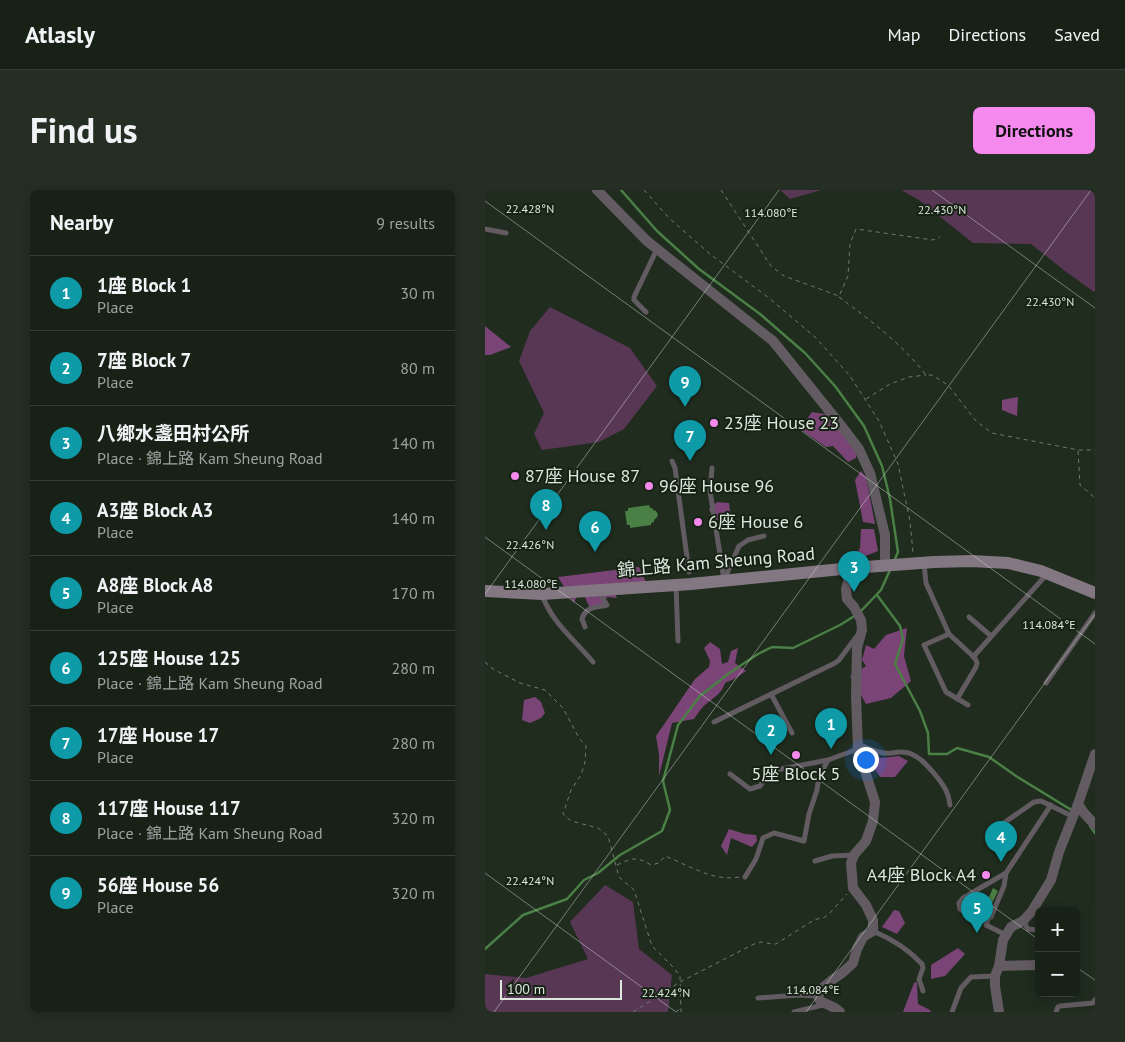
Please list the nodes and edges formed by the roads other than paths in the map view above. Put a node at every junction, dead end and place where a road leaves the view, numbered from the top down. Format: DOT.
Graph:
graph roads {
  1 [pos="597,190"];
  2 [pos="485,229"];
  3 [pos="506,234"];
  4 [pos="657,249"];
  5 [pos="646,312"];
  6 [pos="672,461"];
  7 [pos="712,468"];
  8 [pos="764,536"];
  9 [pos="919,564"];
  10 [pos="886,566"];
  11 [pos="852,568"];
  12 [pos="689,572"];
  13 [pos="1047,574"];
  14 [pos="724,580"];
  15 [pos="675,585"];
  16 [pos="597,590"];
  17 [pos="485,591"];
  18 [pos="1095,593"];
  19 [pos="542,594"];
  20 [pos="1095,613"];
  21 [pos="969,617"];
  22 [pos="861,625"];
  23 [pos="585,627"];
  24 [pos="949,634"];
  25 [pos="991,636"];
  26 [pos="679,640"];
  27 [pos="973,657"];
  28 [pos="593,662"];
  29 [pos="1046,683"];
  30 [pos="771,694"];
  31 [pos="957,699"];
  32 [pos="968,705"];
  33 [pos="714,722"];
  34 [pos="791,732"];
  35 [pos="858,747"];
  36 [pos="1095,754"];
  37 [pos="828,760"];
  38 [pos="730,774"];
  39 [pos="950,805"];
  40 [pos="1051,806"];
  41 [pos="1075,810"];
  42 [pos="1095,825"];
  43 [pos="998,827"];
  44 [pos="854,855"];
  45 [pos="815,861"];
  46 [pos="1007,873"];
  47 [pos="745,877"];
  48 [pos="988,919"];
  49 [pos="1023,921"];
  50 [pos="1035,930"];
  51 [pos="873,931"];
  52 [pos="1006,935"];
  53 [pos="1035,966"];
  54 [pos="997,971"];
  55 [pos="923,991"];
  56 [pos="818,996"];
  57 [pos="758,998"];
  58 [pos="1095,1000"];
  59 [pos="825,1004"];
  60 [pos="794,1012"];
  61 [pos="840,1012"];
  62 [pos="952,1012"];
  63 [pos="999,1012"];
  64 [pos="1056,1012"];
  1 -- 4 [label="street"];
  2 -- 3 [label="lane"];
  4 -- 5 [label="lane"];
  4 -- 10 [label="street"];
  6 -- 12 [label="lane"];
  7 -- 14 [label="lane"];
  8 -- 14 [label="lane"];
  9 -- 10 [label="main road, 錦上路 Kam Sheung Road"];
  9 -- 13 [label="main road, 錦上路 Kam Sheung Road"];
  9 -- 24 [label="lane"];
  10 -- 11 [label="main road, 錦上路 Kam Sheung Road"];
  11 -- 14 [label="main road, 錦上路 Kam Sheung Road"];
  11 -- 22 [label="street"];
  13 -- 18 [label="main road, 錦上路 Kam Sheung Road"];
  13 -- 25 [label="lane"];
  14 -- 15 [label="main road, 錦上路 Kam Sheung Road"];
  15 -- 16 [label="main road, 錦上路 Kam Sheung Road"];
  15 -- 26 [label="lane"];
  16 -- 19 [label="main road, 錦上路 Kam Sheung Road"];
  16 -- 23 [label="lane"];
  17 -- 19 [label="main road, 錦上路 Kam Sheung Road"];
  19 -- 28 [label="lane"];
  20 -- 29 [label="lane"];
  21 -- 25 [label="lane"];
  22 -- 30 [label="lane"];
  22 -- 35 [label="street"];
  24 -- 27 [label="lane"];
  24 -- 31 [label="lane"];
  25 -- 27 [label="lane"];
  27 -- 31 [label="lane"];
  30 -- 33 [label="lane"];
  30 -- 34 [label="lane"];
  31 -- 32 [label="lane"];
  35 -- 37 [label="lane"];
  35 -- 39 [label="lane"];
  35 -- 44 [label="street"];
  36 -- 41 [label="street"];
  37 -- 38 [label="lane"];
  37 -- 47 [label="lane"];
  40 -- 41 [label="lane"];
  40 -- 43 [label="lane"];
  40 -- 46 [label="lane"];
  41 -- 42 [label="street"];
  41 -- 49 [label="street"];
  44 -- 45 [label="lane"];
  44 -- 51 [label="street"];
  46 -- 48 [label="lane"];
  46 -- 48 [label="lane"];
  48 -- 52 [label="lane"];
  49 -- 50 [label="lane"];
  49 -- 52 [label="street"];
  51 -- 55 [label="lane"];
  51 -- 56 [label="street"];
  52 -- 54 [label="street"];
  53 -- 54 [label="street"];
  54 -- 62 [label="lane"];
  54 -- 63 [label="street"];
  56 -- 57 [label="lane"];
  56 -- 59 [label="street"];
  58 -- 64 [label="lane"];
  59 -- 60 [label="lane"];
  59 -- 61 [label="street"];
}
